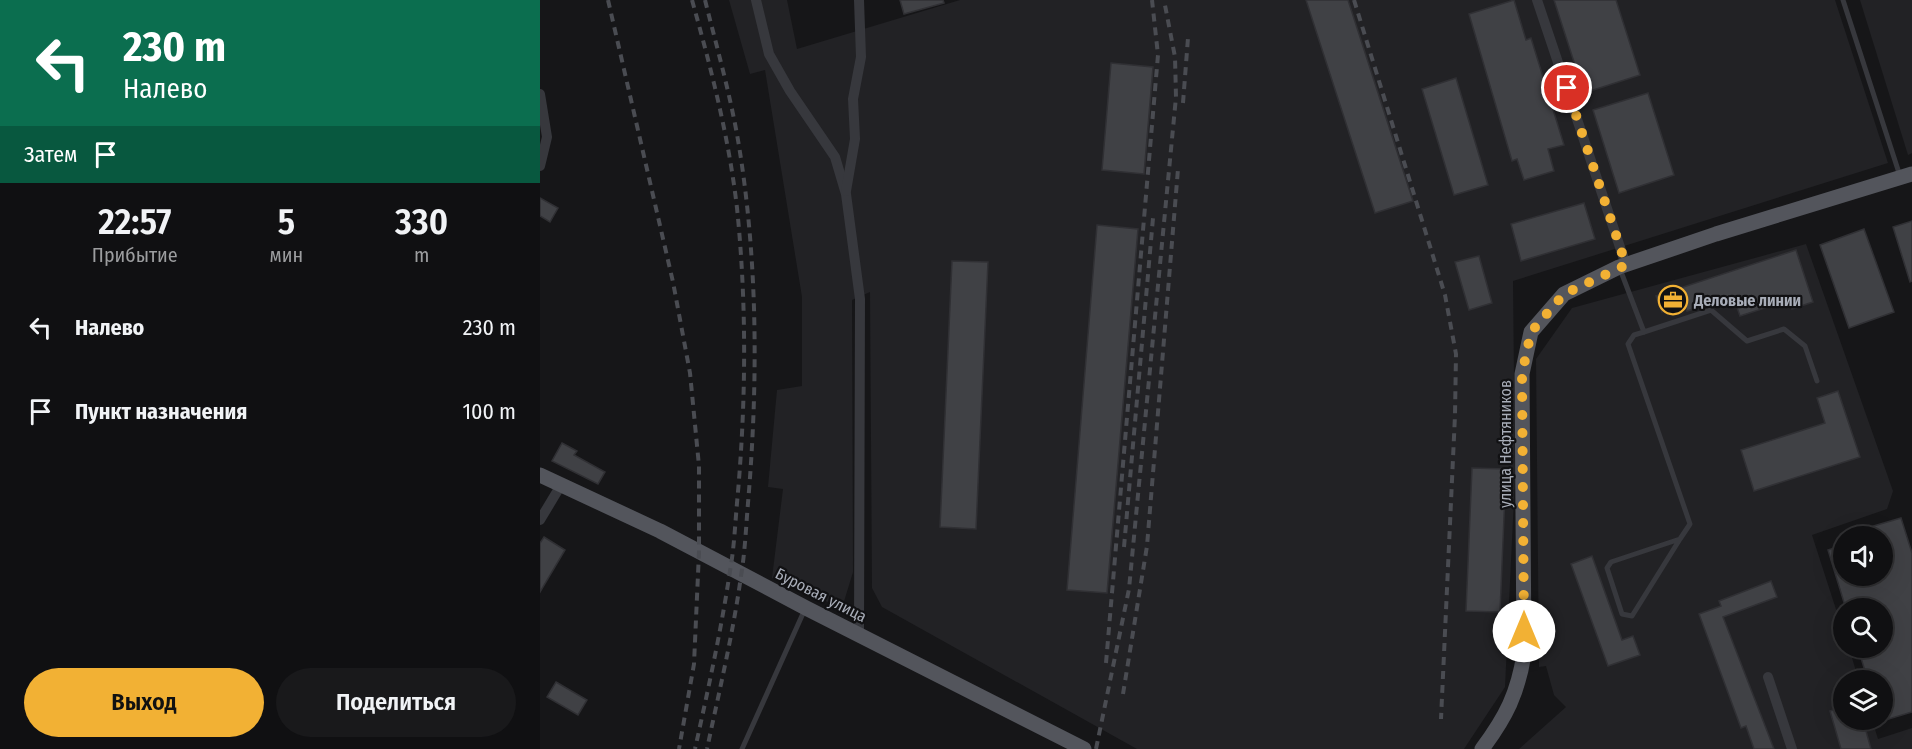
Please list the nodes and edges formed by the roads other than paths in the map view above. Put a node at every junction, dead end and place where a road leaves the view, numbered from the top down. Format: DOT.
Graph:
graph roads {
  1 [pos="756,0"];
  2 [pos="860,0"];
  3 [pos="1537,0"];
  4 [pos="1843,0"];
  5 [pos="540,94"];
  6 [pos="540,166"];
  7 [pos="1906,176"];
  8 [pos="846,194"];
  9 [pos="1623,266"];
  10 [pos="1644,332"];
  11 [pos="1817,381"];
  12 [pos="540,475"];
  13 [pos="561,485"];
  14 [pos="540,520"];
  15 [pos="1680,539"];
  16 [pos="806,608"];
  17 [pos="859,634"];
  18 [pos="1768,677"];
  19 [pos="742,749"];
  20 [pos="1084,749"];
  21 [pos="1482,749"];
  22 [pos="1792,749"];
  1 -- 8 [label="street"];
  2 -- 8 [label="street"];
  3 -- 9 [label="street"];
  4 -- 7 [label="lane"];
  5 -- 6 [label="street"];
  7 -- 9 [label="main road, улица Нефтяников"];
  8 -- 17 [label="street"];
  9 -- 10 [label="lane"];
  9 -- 21 [label="main road, улица Нефтяников"];
  10 -- 11 [label="lane"];
  10 -- 15 [label="lane"];
  12 -- 13 [label="main road, Буровая улица"];
  13 -- 14 [label="street"];
  13 -- 16 [label="main road, Буровая улица"];
  15 -- 15 [label="lane"];
  16 -- 17 [label="main road, Буровая улица"];
  16 -- 19 [label="lane"];
  17 -- 20 [label="main road, Буровая улица"];
  18 -- 22 [label="street"];
}
